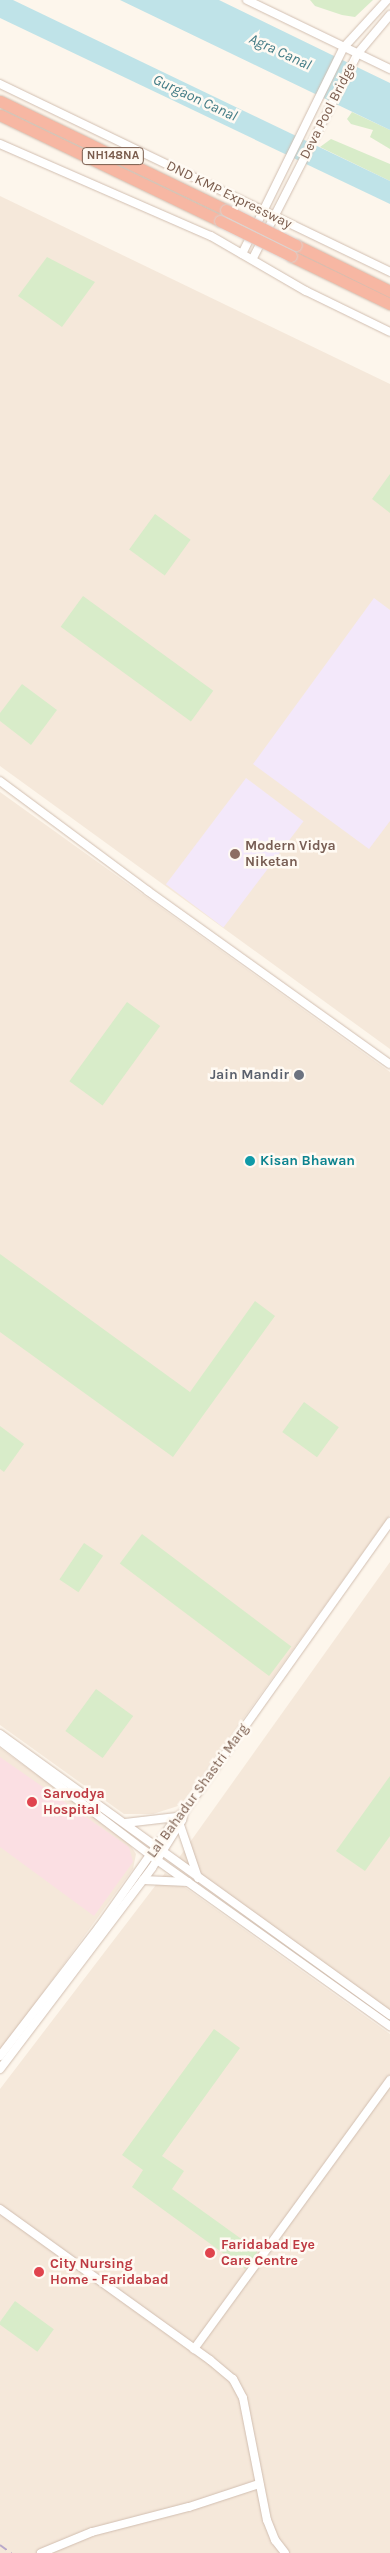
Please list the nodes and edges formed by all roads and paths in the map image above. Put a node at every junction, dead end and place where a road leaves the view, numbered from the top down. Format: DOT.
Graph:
graph roads {
  1 [pos="247,0"];
  2 [pos="387,0"];
  3 [pos="390,15"];
  4 [pos="344,47"];
  5 [pos="358,53"];
  6 [pos="390,69"];
  7 [pos="0,84"];
  8 [pos="0,101"];
  9 [pos="0,115"];
  10 [pos="0,144"];
  11 [pos="263,209"];
  12 [pos="276,215"];
  13 [pos="242,254"];
  14 [pos="252,258"];
  15 [pos="390,272"];
  16 [pos="390,292"];
  17 [pos="390,304"];
  18 [pos="390,332"];
  19 [pos="0,781"];
  20 [pos="390,1064"];
  21 [pos="390,1522"];
  22 [pos="0,1734"];
  23 [pos="0,1741"];
  24 [pos="180,1818"];
  25 [pos="125,1824"];
  26 [pos="156,1853"];
  27 [pos="198,1878"];
  28 [pos="143,1880"];
  29 [pos="190,1882"];
  30 [pos="276,1939"];
  31 [pos="336,1981"];
  32 [pos="390,2015"];
  33 [pos="390,2026"];
  34 [pos="0,2056"];
  35 [pos="0,2069"];
  36 [pos="390,2080"];
  37 [pos="0,2209"];
  38 [pos="194,2349"];
  39 [pos="259,2484"];
  40 [pos="41,2553"];
  41 [pos="285,2553"];
  1 -- 4 [label="street"];
  2 -- 4 [label="street"];
  3 -- 5 [label="street, Deva Pool Bridge"];
  4 -- 5 [label="street"];
  4 -- 11 [label="street"];
  5 -- 6 [label="street"];
  5 -- 12 [label="street, Deva Pool Bridge"];
  7 -- 11 [label="street"];
  8 -- 16 [label="highway, DND KMP Expressway / NH148NA, bridge"];
  9 -- 17 [label="highway, DND KMP Expressway / NH148NA, bridge"];
  10 -- 13 [label="street"];
  11 -- 12 [label="street"];
  11 -- 13 [label="street"];
  12 -- 14 [label="street, Deva Pool Bridge"];
  12 -- 15 [label="street"];
  13 -- 14 [label="street"];
  14 -- 18 [label="street"];
  19 -- 20 [label="street"];
  21 -- 24 [label="street, Lal Bahadur Shastri Marg"];
  22 -- 25 [label="street"];
  23 -- 26 [label="street"];
  24 -- 25 [label="street"];
  24 -- 26 [label="street, Lal Bahadur Shastri Marg"];
  24 -- 27 [label="street"];
  25 -- 26 [label="street"];
  26 -- 27 [label="street"];
  26 -- 28 [label="street"];
  26 -- 29 [label="street"];
  26 -- 34 [label="street, Lal Bahadur Shastri Marg"];
  27 -- 30 [label="street"];
  28 -- 29 [label="street"];
  28 -- 35 [label="street"];
  29 -- 30 [label="street"];
  30 -- 31 [label="street"];
  31 -- 32 [label="street"];
  31 -- 33 [label="street"];
  36 -- 38 [label="street"];
  37 -- 38 [label="street"];
  38 -- 39 [label="street"];
  39 -- 40 [label="street"];
  39 -- 41 [label="street"];
}
